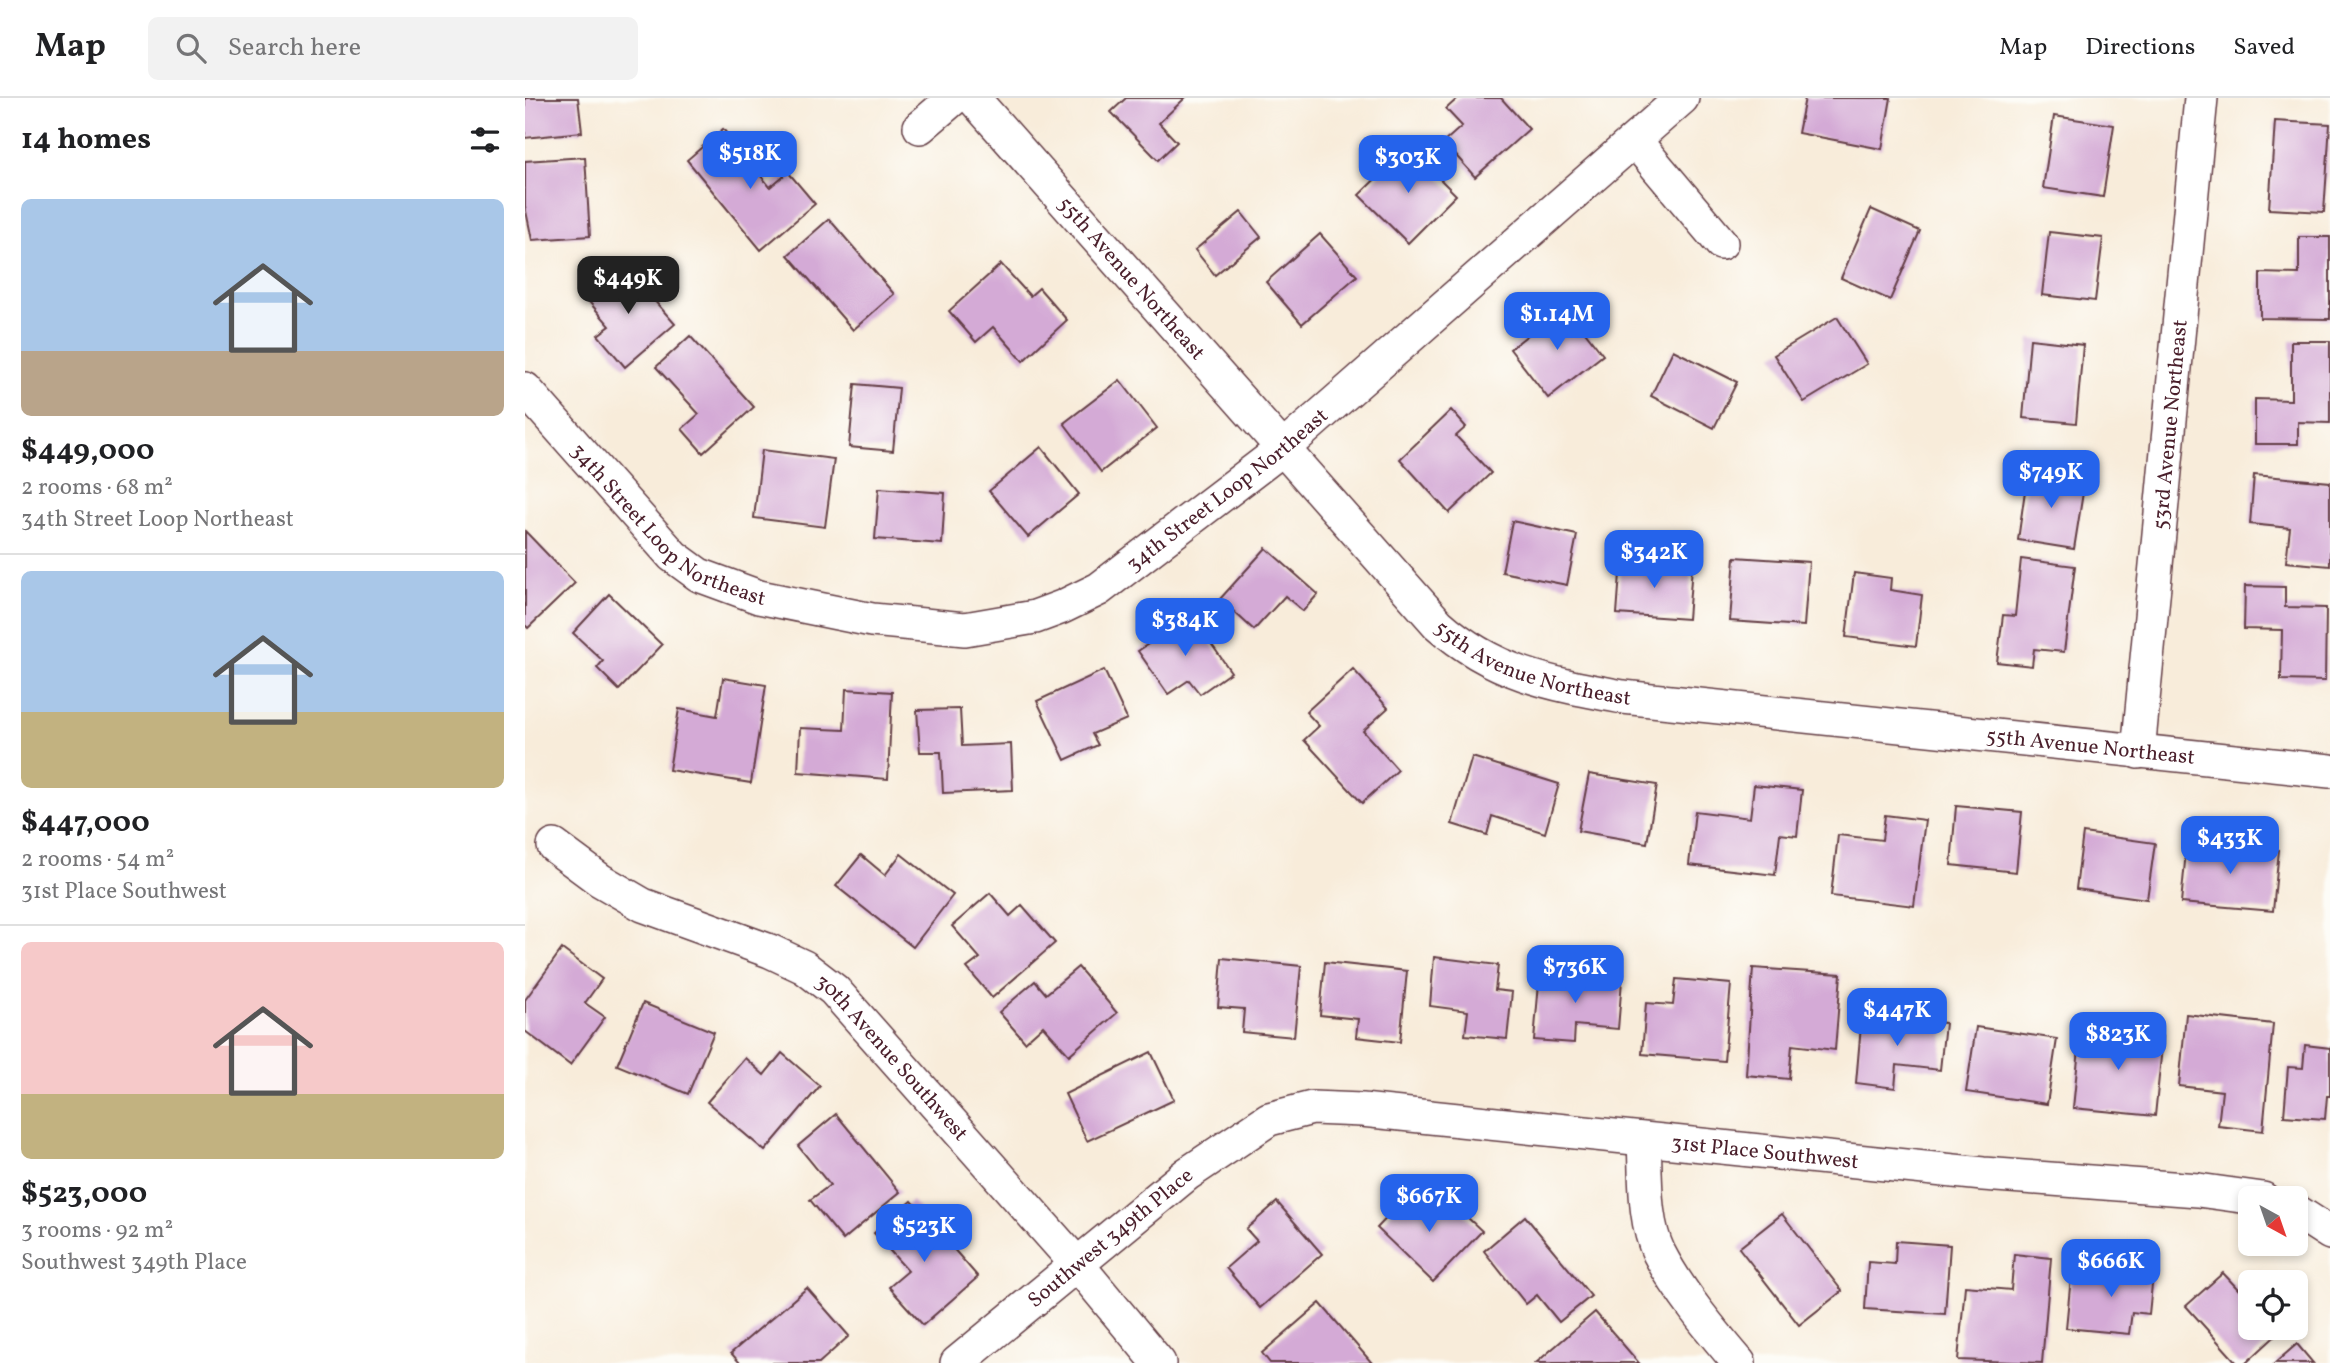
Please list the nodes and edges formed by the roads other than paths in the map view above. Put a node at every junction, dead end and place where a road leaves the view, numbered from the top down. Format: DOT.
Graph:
graph roads {
  1 [pos="954,98"];
  2 [pos="973,98"];
  3 [pos="1682,98"];
  4 [pos="2201,98"];
  5 [pos="920,127"];
  6 [pos="1636,142"];
  7 [pos="1721,243"];
  8 [pos="525,388"];
  9 [pos="1281,450"];
  10 [pos="2138,752"];
  11 [pos="2330,771"];
  12 [pos="554,846"];
  13 [pos="1269,1119"];
  14 [pos="1644,1141"];
  15 [pos="2238,1196"];
  16 [pos="2308,1218"];
  17 [pos="2330,1233"];
  18 [pos="1076,1263"];
  19 [pos="957,1363"];
  20 [pos="1159,1363"];
  21 [pos="1739,1363"];
  1 -- 5 [label="street"];
  2 -- 9 [label="street, 55th Avenue Northeast"];
  3 -- 6 [label="street, 34th Street Loop Northeast"];
  4 -- 10 [label="street, 53rd Avenue Northeast"];
  6 -- 7 [label="street"];
  6 -- 9 [label="street, 34th Street Loop Northeast"];
  8 -- 9 [label="street, 34th Street Loop Northeast"];
  9 -- 10 [label="street, 55th Avenue Northeast"];
  10 -- 11 [label="street, 55th Avenue Northeast"];
  12 -- 18 [label="street, 30th Avenue Southwest"];
  13 -- 14 [label="street, 31st Place Southwest"];
  13 -- 18 [label="street, Southwest 349th Place"];
  14 -- 15 [label="street, 31st Place Southwest"];
  14 -- 21 [label="street"];
  16 -- 17 [label="street"];
  18 -- 19 [label="street, Southwest 349th Place"];
  18 -- 20 [label="street, 30th Avenue Southwest"];
}
